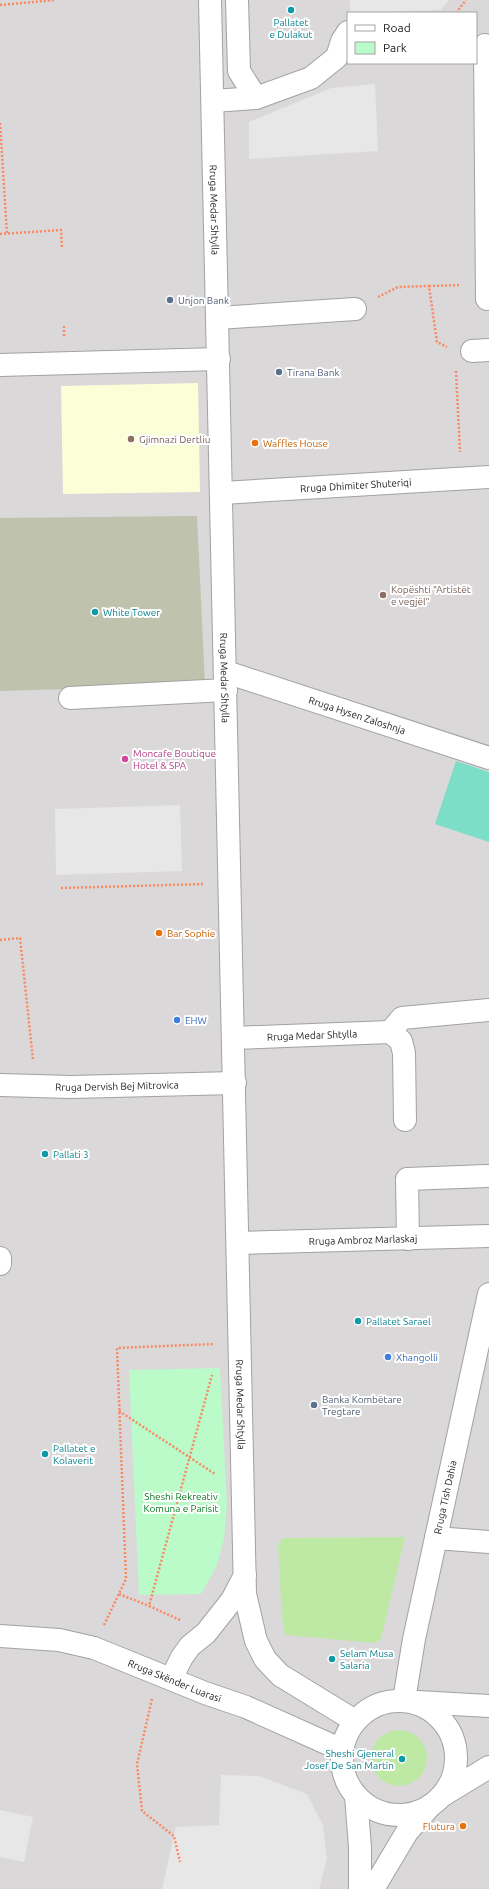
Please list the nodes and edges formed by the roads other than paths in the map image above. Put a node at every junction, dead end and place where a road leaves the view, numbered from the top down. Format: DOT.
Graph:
graph roads {
  1 [pos="210,0"];
  2 [pos="237,0"];
  3 [pos="347,34"];
  4 [pos="483,42"];
  5 [pos="256,98"];
  6 [pos="213,101"];
  7 [pos="487,292"];
  8 [pos="355,309"];
  9 [pos="218,318"];
  10 [pos="219,359"];
  11 [pos="0,365"];
  12 [pos="489,477"];
  13 [pos="222,493"];
  14 [pos="226,681"];
  15 [pos="70,698"];
  16 [pos="489,758"];
  17 [pos="489,1010"];
  18 [pos="390,1032"];
  19 [pos="233,1038"];
  20 [pos="235,1083"];
  21 [pos="0,1085"];
  22 [pos="405,1120"];
  23 [pos="487,1176"];
  24 [pos="489,1236"];
  25 [pos="408,1239"];
  26 [pos="238,1243"];
  27 [pos="0,1258"];
  28 [pos="0,1264"];
  29 [pos="489,1294"];
  30 [pos="436,1538"];
  31 [pos="489,1542"];
  32 [pos="246,1574"];
  33 [pos="0,1636"];
  34 [pos="164,1676"];
  35 [pos="409,1701"];
  36 [pos="489,1706"];
  37 [pos="355,1721"];
  38 [pos="342,1750"];
  39 [pos="489,1767"];
  40 [pos="356,1796"];
  41 [pos="437,1800"];
  42 [pos="360,1889"];
  43 [pos="373,1889"];
  1 -- 6 [label="street, Rruga Medar Shtylla"];
  2 -- 5 [label="street"];
  3 -- 5 [label="street"];
  4 -- 7 [label="street"];
  5 -- 6 [label="street"];
  6 -- 9 [label="street, Rruga Medar Shtylla"];
  8 -- 9 [label="street"];
  9 -- 10 [label="street, Rruga Medar Shtylla"];
  10 -- 11 [label="street"];
  10 -- 13 [label="street, Rruga Medar Shtylla"];
  12 -- 13 [label="street, Rruga Dhimiter Shuteriqi"];
  13 -- 14 [label="street, Rruga Medar Shtylla"];
  14 -- 15 [label="street"];
  14 -- 16 [label="street, Rruga Hysen Zaloshnja"];
  14 -- 19 [label="street, Rruga Medar Shtylla"];
  17 -- 18 [label="street"];
  18 -- 19 [label="street, Rruga Medar Shtylla"];
  18 -- 22 [label="street"];
  19 -- 20 [label="street, Rruga Medar Shtylla"];
  20 -- 21 [label="street, Rruga Dervish Bej Mitrovica"];
  20 -- 26 [label="street, Rruga Medar Shtylla"];
  23 -- 25 [label="street"];
  24 -- 25 [label="street, Rruga Ambroz Marlaskaj"];
  25 -- 26 [label="street, Rruga Ambroz Marlaskaj"];
  26 -- 32 [label="street, Rruga Medar Shtylla"];
  27 -- 28 [label="street"];
  29 -- 30 [label="street, Rruga Tish Dahia"];
  30 -- 31 [label="street"];
  30 -- 35 [label="street, Rruga Tish Dahia"];
  32 -- 34 [label="street"];
  32 -- 37 [label="street, Rruga Medar Shtylla"];
  33 -- 34 [label="street, Rruga Skënder Luarasi"];
  34 -- 38 [label="street, Rruga Skënder Luarasi"];
  35 -- 36 [label="street"];
  35 -- 37 [label="street"];
  35 -- 41 [label="street"];
  37 -- 38 [label="street"];
  38 -- 40 [label="street"];
  39 -- 41 [label="street"];
  40 -- 41 [label="street"];
  40 -- 42 [label="street"];
  41 -- 43 [label="street"];
}
